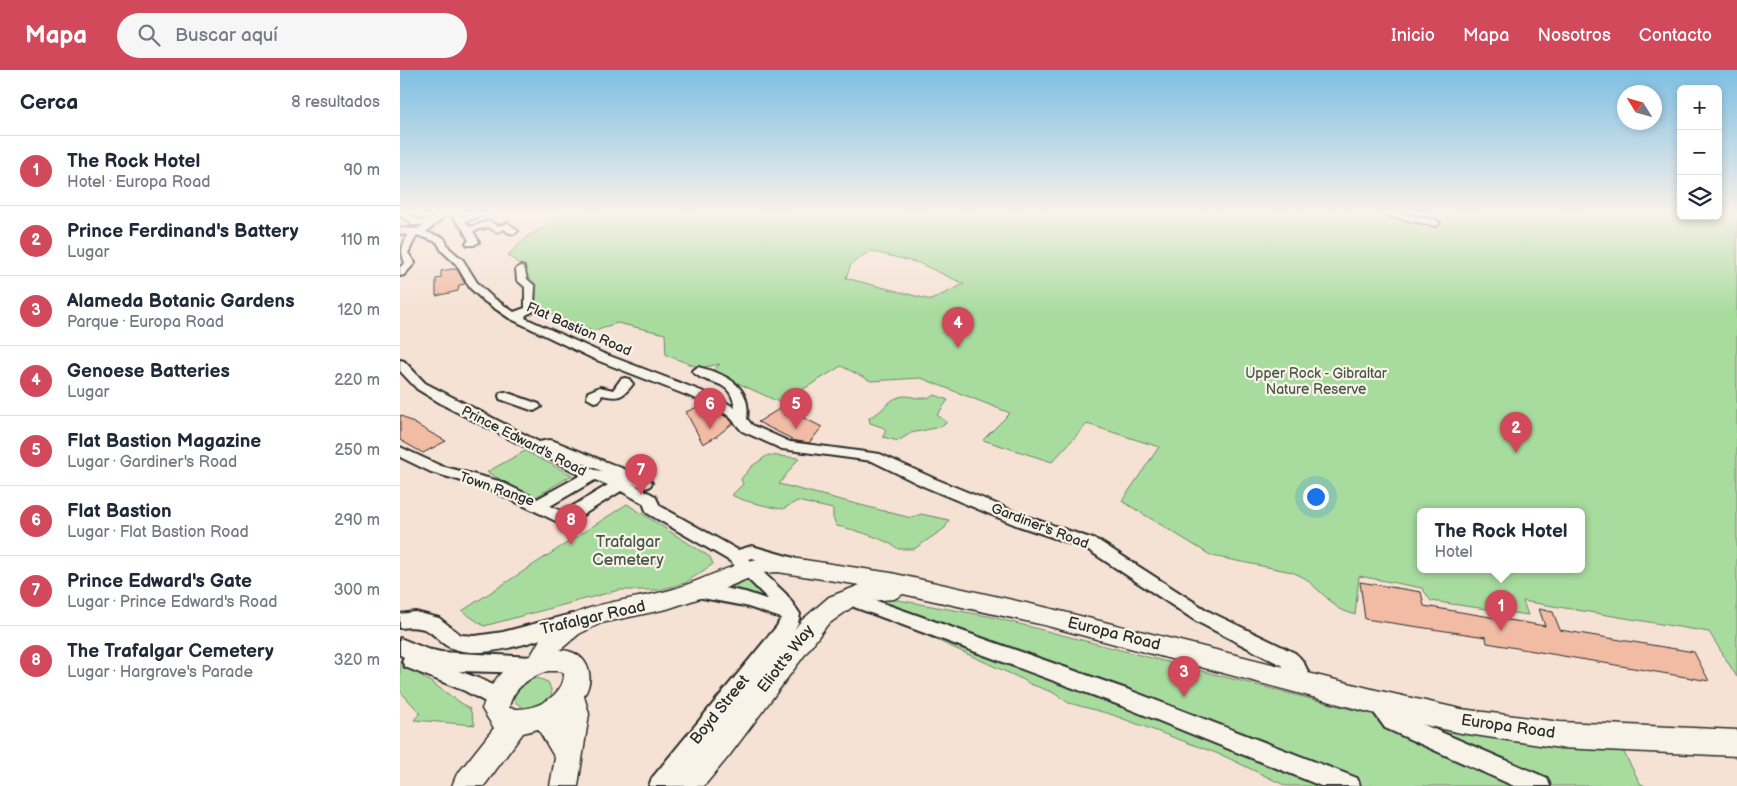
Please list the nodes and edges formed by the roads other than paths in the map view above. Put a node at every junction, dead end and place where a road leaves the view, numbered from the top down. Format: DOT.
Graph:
graph roads {
  1 [pos="406,246"];
  2 [pos="444,246"];
  3 [pos="521,269"];
  4 [pos="400,273"];
  5 [pos="518,318"];
  6 [pos="400,364"];
  7 [pos="698,372"];
  8 [pos="624,382"];
  9 [pos="508,393"];
  10 [pos="594,398"];
  11 [pos="528,404"];
  12 [pos="744,423"];
  13 [pos="537,448"];
  14 [pos="402,455"];
  15 [pos="592,475"];
  16 [pos="631,482"];
  17 [pos="532,504"];
  18 [pos="742,562"];
  19 [pos="794,565"];
  20 [pos="697,590"];
  21 [pos="920,590"];
  22 [pos="869,596"];
  23 [pos="790,614"];
  24 [pos="596,615"];
  25 [pos="400,621"];
  26 [pos="400,646"];
  27 [pos="400,656"];
  28 [pos="537,664"];
  29 [pos="1302,682"];
  30 [pos="571,694"];
  31 [pos="497,699"];
  32 [pos="1376,702"];
  33 [pos="544,716"];
  34 [pos="514,723"];
  35 [pos="1737,743"];
  36 [pos="568,756"];
  37 [pos="1346,785"];
  38 [pos="466,786"];
  39 [pos="564,786"];
  40 [pos="660,786"];
  41 [pos="686,786"];
  42 [pos="1539,786"];
  1 -- 4 [label="street"];
  2 -- 5 [label="street, Flat Bastion Road"];
  3 -- 5 [label="street"];
  5 -- 12 [label="street, Flat Bastion Road"];
  6 -- 13 [label="street, Prince Edward's Road"];
  7 -- 12 [label="street"];
  8 -- 10 [label="street"];
  9 -- 11 [label="street"];
  12 -- 29 [label="street, Gardiner's Road"];
  13 -- 15 [label="street, Prince Edward's Road"];
  13 -- 16 [label="street"];
  14 -- 17 [label="street, Town Range"];
  15 -- 16 [label="street, Prince Edward's Road"];
  15 -- 17 [label="street, Town Range"];
  16 -- 17 [label="street"];
  16 -- 18 [label="street, Prince Edward's Road"];
  18 -- 19 [label="main road, Trafalgar Road"];
  18 -- 20 [label="main road, Trafalgar Road"];
  18 -- 23 [label="street"];
  19 -- 21 [label="main road, Europa Road"];
  20 -- 23 [label="street"];
  20 -- 24 [label="main road, Trafalgar Road"];
  21 -- 22 [label="main road, Eliott's Way"];
  21 -- 29 [label="main road, Europa Road"];
  22 -- 37 [label="street"];
  22 -- 41 [label="main road, Eliott's Way"];
  23 -- 40 [label="street, Boyd Street"];
  24 -- 25 [label="street, Trafalgar Road"];
  24 -- 28 [label="main road"];
  26 -- 28 [label="street"];
  27 -- 31 [label="street"];
  28 -- 30 [label="main road"];
  28 -- 31 [label="main road"];
  29 -- 32 [label="main road, Europa Road"];
  30 -- 33 [label="main road"];
  30 -- 36 [label="main road"];
  31 -- 34 [label="main road"];
  32 -- 35 [label="main road, Europa Road"];
  32 -- 42 [label="street"];
  33 -- 34 [label="main road"];
  33 -- 36 [label="main road"];
  34 -- 38 [label="main road"];
  36 -- 39 [label="main road"];
}
